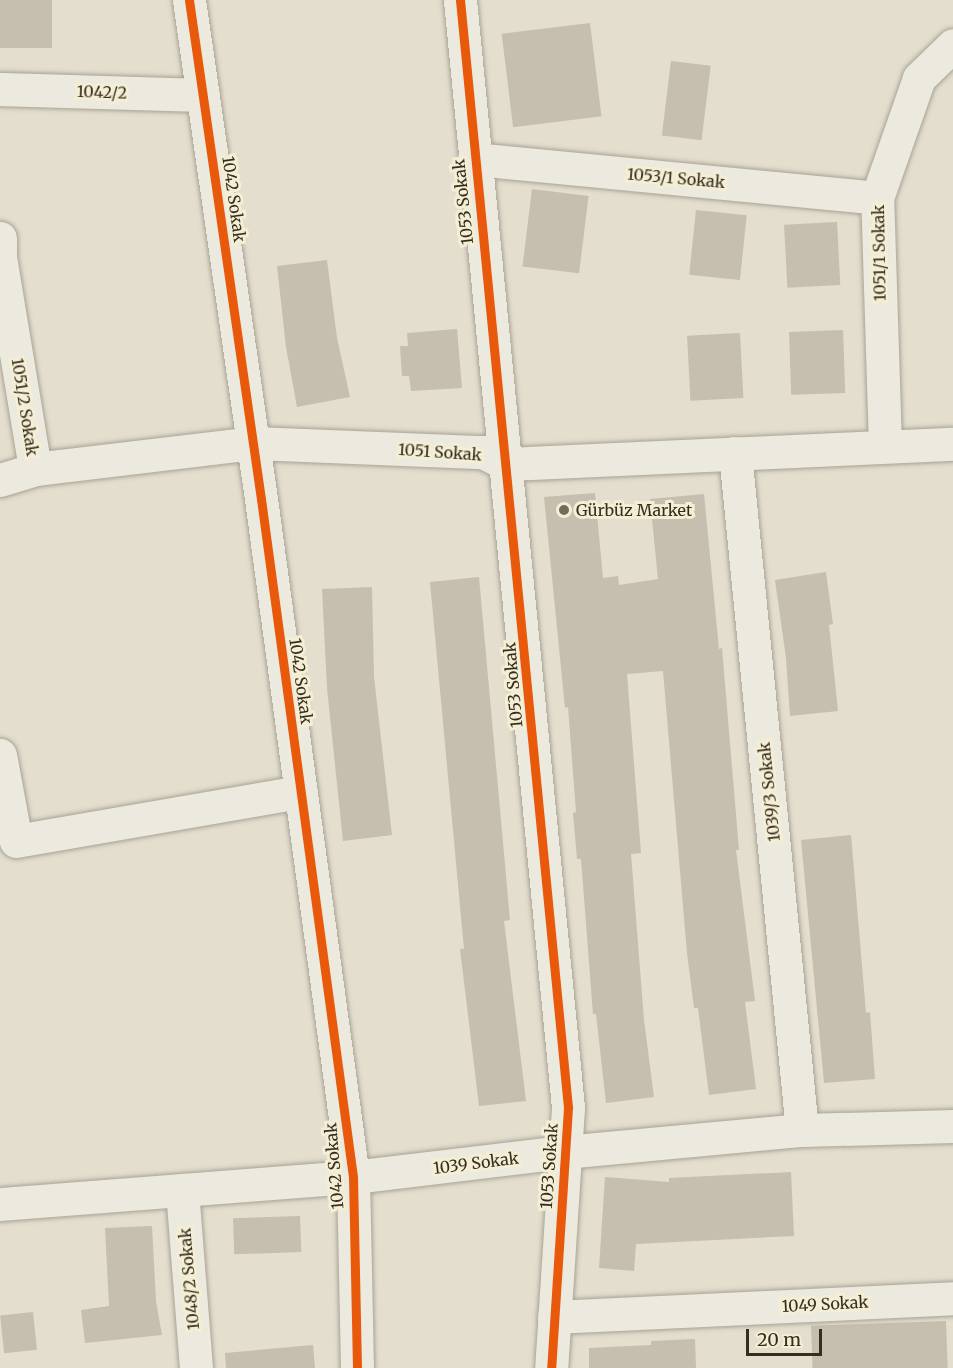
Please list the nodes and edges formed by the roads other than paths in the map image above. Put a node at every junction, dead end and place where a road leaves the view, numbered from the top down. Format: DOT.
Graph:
graph roads {
  1 [pos="189,0"];
  2 [pos="460,0"];
  3 [pos="953,45"];
  4 [pos="0,89"];
  5 [pos="203,95"];
  6 [pos="474,159"];
  7 [pos="877,198"];
  8 [pos="0,238"];
  9 [pos="254,443"];
  10 [pos="953,444"];
  11 [pos="885,446"];
  12 [pos="735,453"];
  13 [pos="507,464"];
  14 [pos="35,469"];
  15 [pos="0,480"];
  16 [pos="0,755"];
  17 [pos="301,792"];
  18 [pos="953,1126"];
  19 [pos="802,1130"];
  20 [pos="564,1152"];
  21 [pos="352,1177"];
  22 [pos="182,1190"];
  23 [pos="0,1204"];
  24 [pos="953,1298"];
  25 [pos="554,1317"];
  26 [pos="196,1368"];
  27 [pos="357,1368"];
  28 [pos="550,1368"];
  1 -- 5 [label="street, 1042 Sokak"];
  2 -- 6 [label="street, 1053 Sokak"];
  3 -- 7 [label="street, 1051/1 Sokak"];
  4 -- 5 [label="street, 1042/2"];
  5 -- 9 [label="street, 1042 Sokak"];
  6 -- 7 [label="street, 1053/1 Sokak"];
  6 -- 13 [label="street, 1053 Sokak"];
  7 -- 11 [label="street, 1051/1 Sokak"];
  8 -- 14 [label="street, 1051/2 Sokak"];
  9 -- 13 [label="street, 1051 Sokak"];
  9 -- 14 [label="street, 1051 Sokak"];
  9 -- 17 [label="street, 1042 Sokak"];
  10 -- 11 [label="street, 1051 Sokak"];
  11 -- 12 [label="street, 1051 Sokak"];
  12 -- 13 [label="street, 1051 Sokak"];
  12 -- 19 [label="street, 1039/3 Sokak"];
  13 -- 20 [label="street, 1053 Sokak"];
  14 -- 15 [label="street, 1051 Sokak"];
  16 -- 17 [label="street"];
  17 -- 21 [label="street, 1042 Sokak"];
  18 -- 19 [label="street, 1039 Sokak"];
  19 -- 20 [label="street, 1039 Sokak"];
  20 -- 21 [label="street, 1039 Sokak"];
  20 -- 25 [label="street, 1053 Sokak"];
  21 -- 22 [label="street, 1039 Sokak"];
  21 -- 27 [label="street, 1042 Sokak"];
  22 -- 23 [label="street, 1039 Sokak"];
  22 -- 26 [label="street, 1048/2 Sokak"];
  24 -- 25 [label="street, 1049 Sokak"];
  25 -- 28 [label="street, 1053 Sokak"];
}
